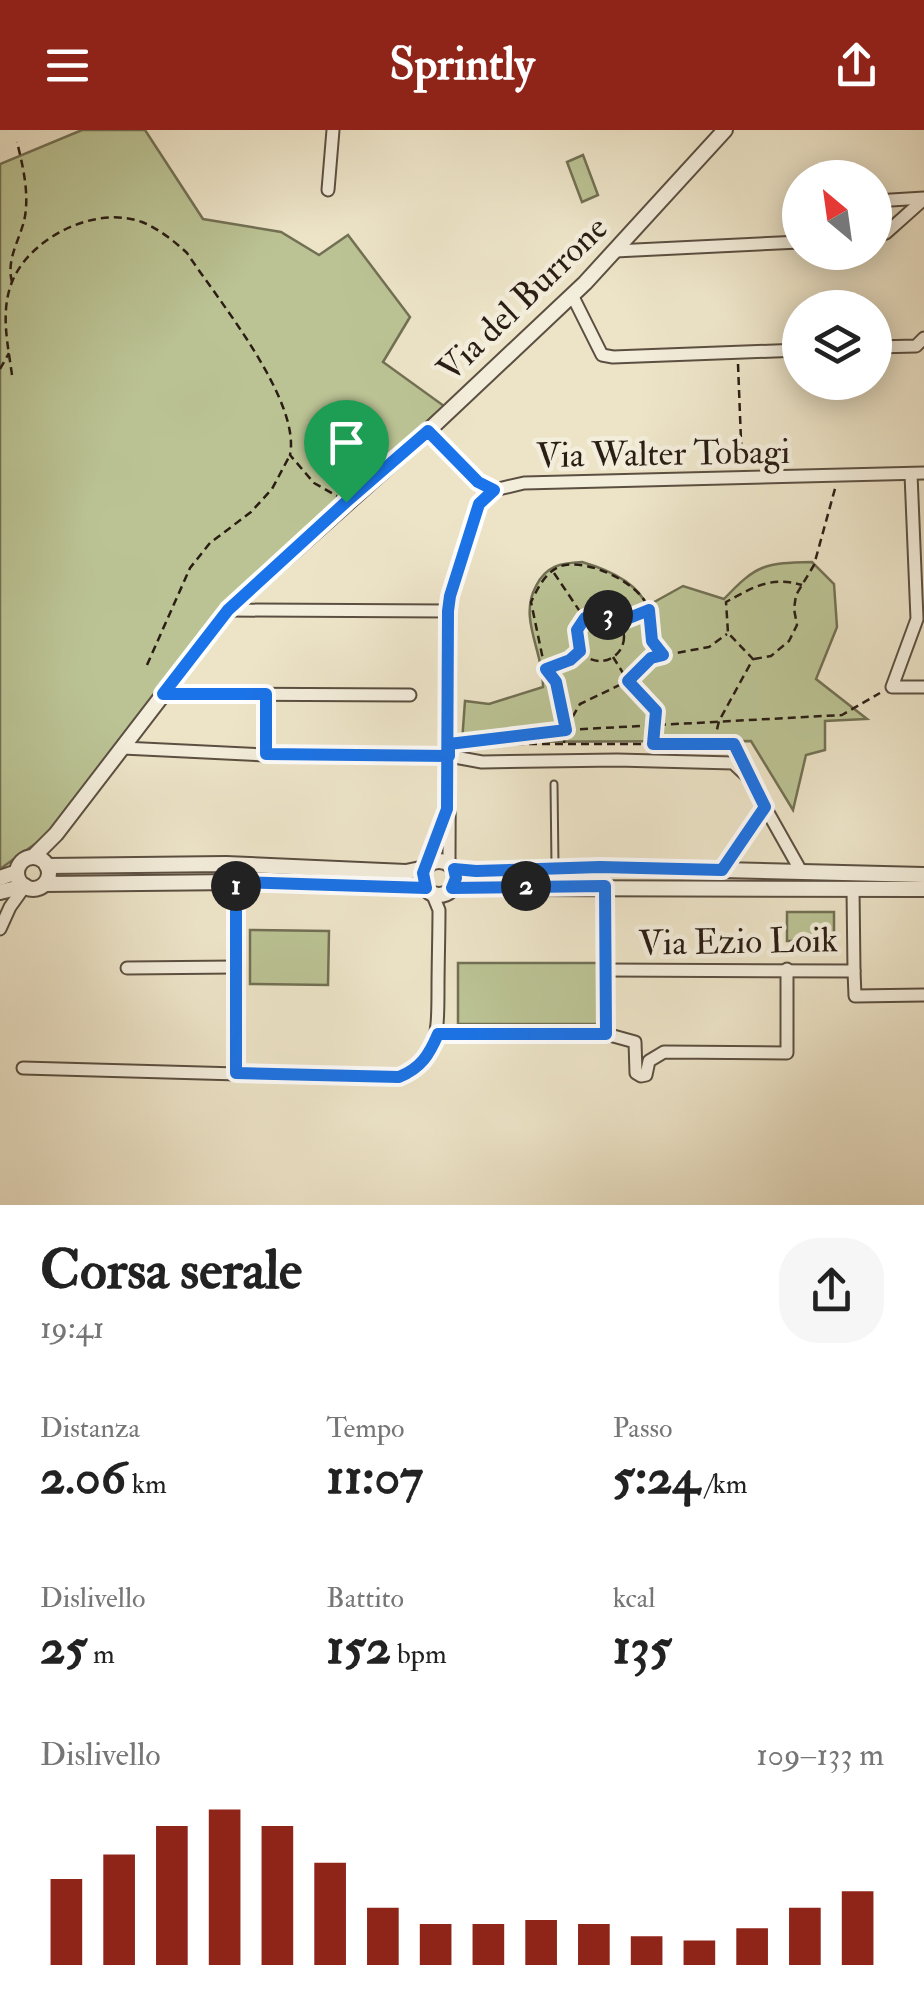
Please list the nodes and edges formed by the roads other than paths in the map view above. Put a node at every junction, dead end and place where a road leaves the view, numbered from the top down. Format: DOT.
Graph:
graph roads {
  1 [pos="333,130"];
  2 [pos="725,130"];
  3 [pos="328,190"];
  4 [pos="924,198"];
  5 [pos="892,199"];
  6 [pos="892,228"];
  7 [pos="782,243"];
  8 [pos="615,251"];
  9 [pos="572,294"];
  10 [pos="924,338"];
  11 [pos="892,347"];
  12 [pos="782,351"];
  13 [pos="428,431"];
  14 [pos="917,473"];
  15 [pos="494,490"];
  16 [pos="228,610"];
  17 [pos="448,611"];
  18 [pos="924,687"];
  19 [pos="163,694"];
  20 [pos="266,694"];
  21 [pos="410,695"];
  22 [pos="123,748"];
  23 [pos="266,754"];
  24 [pos="449,756"];
  25 [pos="554,784"];
  26 [pos="765,807"];
  27 [pos="447,809"];
  28 [pos="40,861"];
  29 [pos="427,866"];
  30 [pos="451,866"];
  31 [pos="555,868"];
  32 [pos="722,870"];
  33 [pos="802,872"];
  34 [pos="924,875"];
  35 [pos="0,878"];
  36 [pos="21,879"];
  37 [pos="236,882"];
  38 [pos="44,884"];
  39 [pos="605,886"];
  40 [pos="853,889"];
  41 [pos="439,890"];
  42 [pos="924,890"];
  43 [pos="0,892"];
  44 [pos="0,929"];
  45 [pos="236,967"];
  46 [pos="127,968"];
  47 [pos="605,970"];
  48 [pos="787,970"];
  49 [pos="854,971"];
  50 [pos="924,996"];
  51 [pos="438,1034"];
  52 [pos="606,1034"];
  53 [pos="23,1068"];
  54 [pos="236,1073"];
  1 -- 3 [label="street"];
  2 -- 8 [label="street, Via del Burrone"];
  4 -- 5 [label="street"];
  4 -- 6 [label="street"];
  7 -- 8 [label="street"];
  8 -- 9 [label="street, Via del Burrone"];
  9 -- 12 [label="street"];
  9 -- 13 [label="street, Via del Burrone"];
  10 -- 11 [label="street"];
  13 -- 15 [label="street, Via Walter Tobagi"];
  13 -- 16 [label="street, Via del Burrone"];
  14 -- 15 [label="street, Via Walter Tobagi"];
  14 -- 18 [label="street"];
  15 -- 17 [label="street"];
  16 -- 17 [label="street"];
  16 -- 19 [label="street, Via del Burrone"];
  17 -- 24 [label="street"];
  19 -- 20 [label="street"];
  19 -- 22 [label="street, Via del Burrone"];
  20 -- 21 [label="street"];
  20 -- 23 [label="street"];
  22 -- 23 [label="street"];
  22 -- 28 [label="street, Via del Burrone"];
  23 -- 24 [label="street"];
  24 -- 26 [label="street"];
  24 -- 27 [label="street"];
  25 -- 31 [label="lane"];
  26 -- 32 [label="street"];
  26 -- 33 [label="street"];
  27 -- 29 [label="street"];
  27 -- 30 [label="street"];
  28 -- 29 [label="street"];
  28 -- 36 [label="street"];
  28 -- 38 [label="street"];
  29 -- 30 [label="street"];
  29 -- 41 [label="street"];
  30 -- 31 [label="street"];
  30 -- 41 [label="street"];
  31 -- 32 [label="street"];
  32 -- 33 [label="street"];
  33 -- 34 [label="street"];
  35 -- 36 [label="street"];
  36 -- 38 [label="street"];
  36 -- 43 [label="street"];
  36 -- 44 [label="street"];
  37 -- 38 [label="street"];
  37 -- 41 [label="street"];
  37 -- 45 [label="street"];
  39 -- 40 [label="street"];
  39 -- 41 [label="street"];
  39 -- 47 [label="street"];
  40 -- 42 [label="street"];
  40 -- 49 [label="street, Via Ezio Loik"];
  41 -- 51 [label="street"];
  45 -- 46 [label="street"];
  45 -- 54 [label="street"];
  47 -- 48 [label="street, Via Ezio Loik"];
  47 -- 52 [label="street"];
  48 -- 49 [label="street, Via Ezio Loik"];
  48 -- 52 [label="street"];
  49 -- 50 [label="street"];
  51 -- 52 [label="street"];
  51 -- 54 [label="street"];
  53 -- 54 [label="street"];
}
